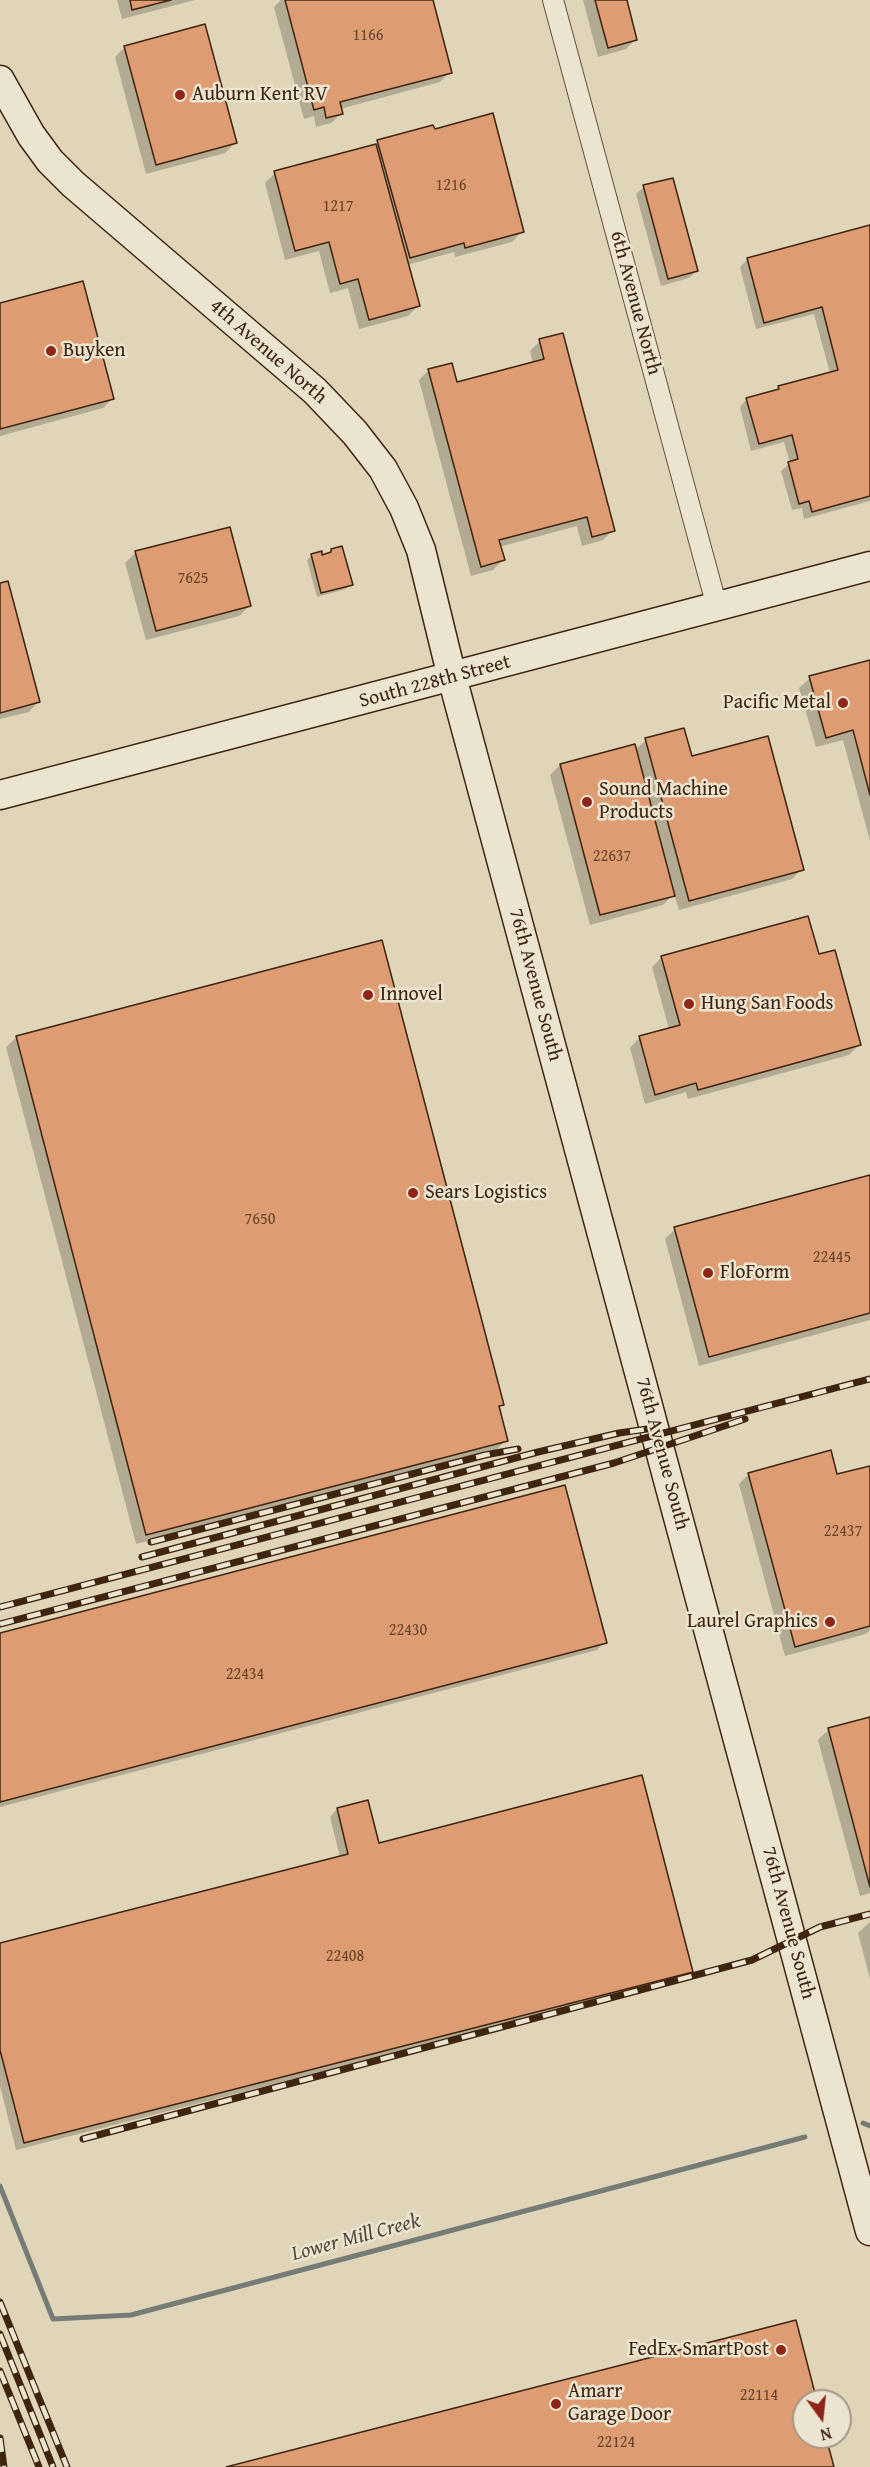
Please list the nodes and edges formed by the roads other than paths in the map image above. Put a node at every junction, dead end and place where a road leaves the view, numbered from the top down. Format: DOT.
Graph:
graph roads {
  1 [pos="553,0"];
  2 [pos="0,80"];
  3 [pos="870,566"];
  4 [pos="717,606"];
  5 [pos="452,677"];
  6 [pos="0,795"];
  7 [pos="870,2231"];
  1 -- 4 [label="street, 6th Avenue North"];
  2 -- 5 [label="street, 4th Avenue North"];
  3 -- 4 [label="street, South 228th Street"];
  4 -- 5 [label="street, South 228th Street"];
  5 -- 6 [label="street, South 228th Street"];
  5 -- 7 [label="street, 76th Avenue South"];
}
